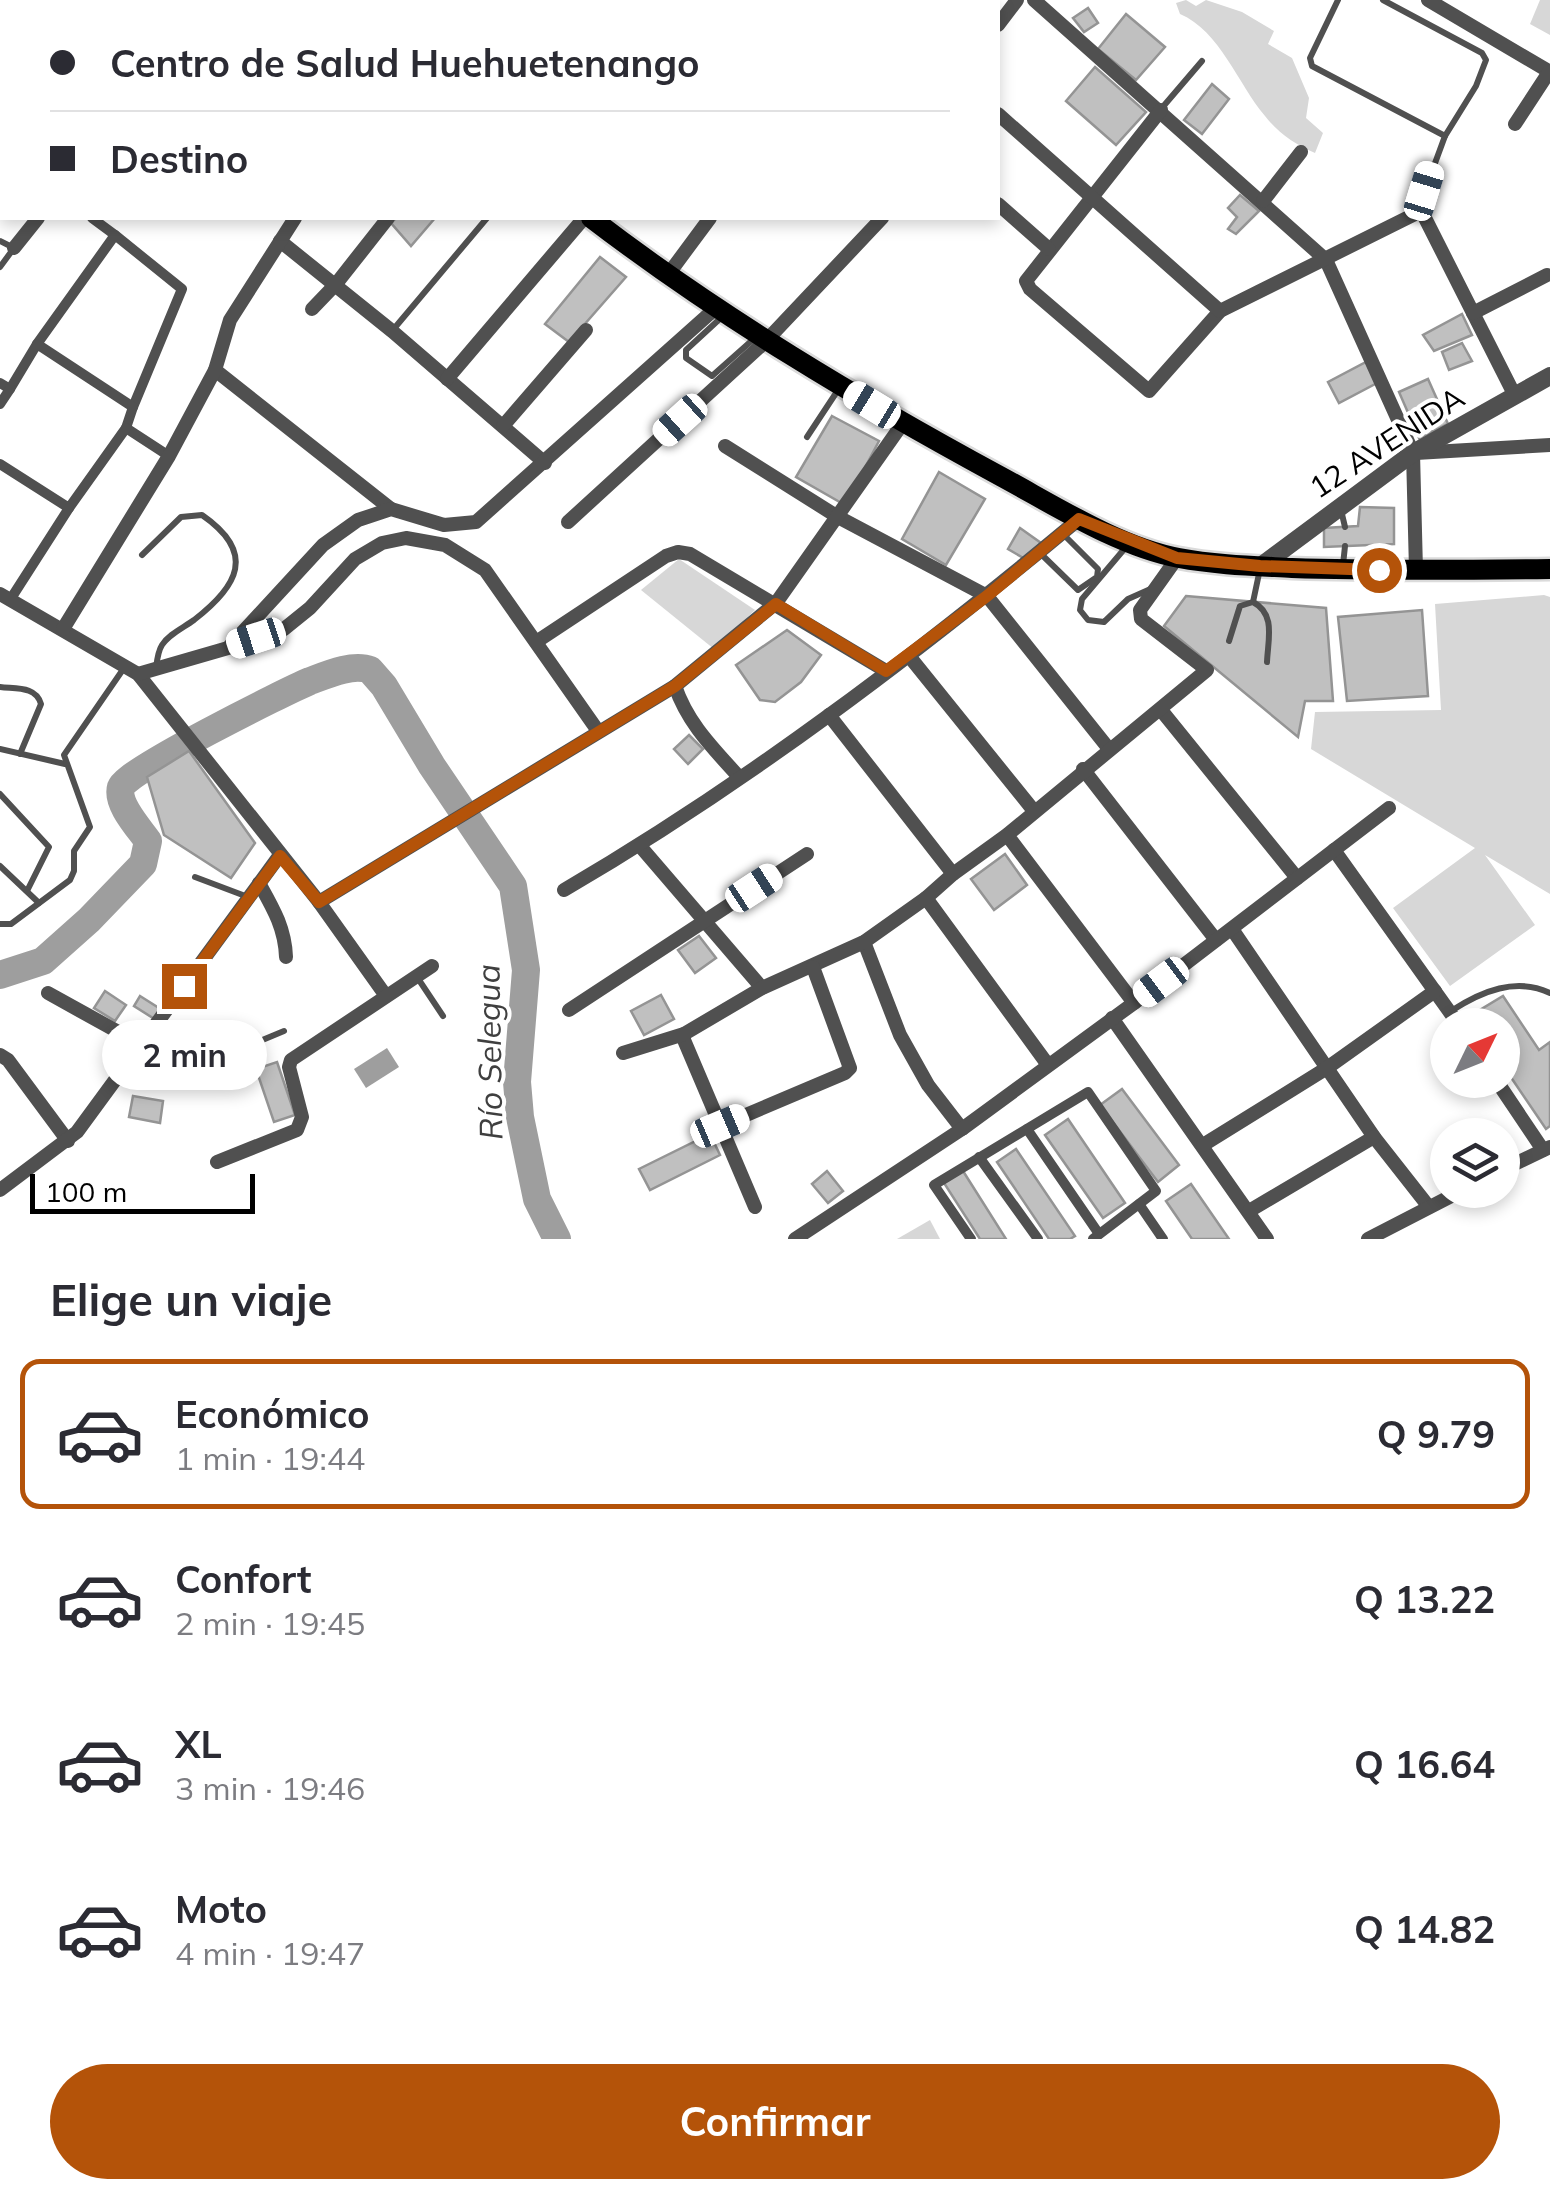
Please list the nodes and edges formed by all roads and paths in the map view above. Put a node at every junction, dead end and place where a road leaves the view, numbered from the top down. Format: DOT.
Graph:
graph roads {
  1 [pos="1017,0"];
  2 [pos="1034,0"];
  3 [pos="1338,0"];
  4 [pos="1383,0"];
  5 [pos="1428,0"];
  6 [pos="1000,22"];
  7 [pos="1202,61"];
  8 [pos="1550,72"];
  9 [pos="1161,110"];
  10 [pos="1000,116"];
  11 [pos="1514,124"];
  12 [pos="1444,136"];
  13 [pos="1301,152"];
  14 [pos="1092,197"];
  15 [pos="1264,201"];
  16 [pos="1000,206"];
  17 [pos="1417,213"];
  18 [pos="36,220"];
  19 [pos="95,220"];
  20 [pos="294,220"];
  21 [pos="386,220"];
  22 [pos="485,220"];
  23 [pos="585,220"];
  24 [pos="590,220"];
  25 [pos="709,220"];
  26 [pos="880,220"];
  27 [pos="114,235"];
  28 [pos="280,241"];
  29 [pos="7,245"];
  30 [pos="1049,249"];
  31 [pos="1326,260"];
  32 [pos="0,268"];
  33 [pos="1547,275"];
  34 [pos="668,276"];
  35 [pos="336,284"];
  36 [pos="312,309"];
  37 [pos="721,310"];
  38 [pos="1220,311"];
  39 [pos="1473,313"];
  40 [pos="586,330"];
  41 [pos="392,331"];
  42 [pos="762,338"];
  43 [pos="37,344"];
  44 [pos="732,365"];
  45 [pos="215,370"];
  46 [pos="1550,376"];
  47 [pos="447,379"];
  48 [pos="5,386"];
  49 [pos="841,386"];
  50 [pos="1514,394"];
  51 [pos="0,404"];
  52 [pos="134,407"];
  53 [pos="904,424"];
  54 [pos="503,426"];
  55 [pos="126,428"];
  56 [pos="807,437"];
  57 [pos="1550,445"];
  58 [pos="724,446"];
  59 [pos="1412,453"];
  60 [pos="169,456"];
  61 [pos="545,463"];
  62 [pos="0,464"];
  63 [pos="1339,504"];
  64 [pos="69,508"];
  65 [pos="391,509"];
  66 [pos="838,517"];
  67 [pos="1079,519"];
  68 [pos="568,522"];
  69 [pos="1345,527"];
  70 [pos="1062,533"];
  71 [pos="1130,542"];
  72 [pos="1345,546"];
  73 [pos="1039,552"];
  74 [pos="142,555"];
  75 [pos="1177,558"];
  76 [pos="1260,566"];
  77 [pos="1342,570"];
  78 [pos="1416,570"];
  79 [pos="1550,570"];
  80 [pos="1156,587"];
  81 [pos="987,596"];
  82 [pos="5,597"];
  83 [pos="1254,602"];
  84 [pos="776,604"];
  85 [pos="63,629"];
  86 [pos="1228,641"];
  87 [pos="536,642"];
  88 [pos="228,648"];
  89 [pos="909,656"];
  90 [pos="1267,662"];
  91 [pos="156,669"];
  92 [pos="131,670"];
  93 [pos="886,671"];
  94 [pos="675,686"];
  95 [pos="0,687"];
  96 [pos="1161,710"];
  97 [pos="829,715"];
  98 [pos="598,731"];
  99 [pos="1110,749"];
  100 [pos="0,750"];
  101 [pos="20,754"];
  102 [pos="65,764"];
  103 [pos="1083,769"];
  104 [pos="739,778"];
  105 [pos="0,794"];
  106 [pos="1390,808"];
  107 [pos="1034,812"];
  108 [pos="1007,834"];
  109 [pos="640,846"];
  110 [pos="1334,850"];
  111 [pos="807,854"];
  112 [pos="280,856"];
  113 [pos="0,866"];
  114 [pos="953,874"];
  115 [pos="196,876"];
  116 [pos="1297,878"];
  117 [pos="259,883"];
  118 [pos="564,890"];
  119 [pos="26,891"];
  120 [pos="249,897"];
  121 [pos="926,898"];
  122 [pos="319,902"];
  123 [pos="39,903"];
  124 [pos="702,922"];
  125 [pos="0,924"];
  126 [pos="1232,929"];
  127 [pos="1216,940"];
  128 [pos="864,942"];
  129 [pos="286,957"];
  130 [pos="432,966"];
  131 [pos="813,967"];
  132 [pos="416,976"];
  133 [pos="762,988"];
  134 [pos="1436,991"];
  135 [pos="48,993"];
  136 [pos="1550,993"];
  137 [pos="386,996"];
  138 [pos="1134,1003"];
  139 [pos="1448,1008"];
  140 [pos="1455,1008"];
  141 [pos="568,1010"];
  142 [pos="443,1016"];
  143 [pos="1112,1018"];
  144 [pos="284,1031"];
  145 [pos="684,1034"];
  146 [pos="140,1044"];
  147 [pos="623,1053"];
  148 [pos="0,1055"];
  149 [pos="1048,1065"];
  150 [pos="1327,1068"];
  151 [pos="1509,1098"];
  152 [pos="720,1126"];
  153 [pos="1027,1128"];
  154 [pos="962,1129"];
  155 [pos="1374,1137"];
  156 [pos="68,1141"];
  157 [pos="1203,1145"];
  158 [pos="1547,1149"];
  159 [pos="979,1157"];
  160 [pos="218,1162"];
  161 [pos="1520,1162"];
  162 [pos="0,1190"];
  163 [pos="1139,1204"];
  164 [pos="1429,1207"];
  165 [pos="755,1208"];
  166 [pos="1248,1211"];
  167 [pos="1096,1237"];
  168 [pos="794,1239"];
  169 [pos="971,1239"];
  170 [pos="1038,1239"];
  171 [pos="1164,1239"];
  172 [pos="1268,1239"];
  173 [pos="1368,1239"];
  1 -- 6 [label="street"];
  2 -- 9 [label="street"];
  3 -- 12 [label="lane"];
  4 -- 12 [label="lane"];
  5 -- 8 [label="street"];
  7 -- 9 [label="lane"];
  8 -- 11 [label="street"];
  9 -- 14 [label="street"];
  9 -- 15 [label="street"];
  10 -- 14 [label="street"];
  12 -- 17 [label="lane"];
  13 -- 15 [label="street"];
  14 -- 30 [label="street"];
  14 -- 38 [label="street"];
  15 -- 31 [label="street"];
  16 -- 30 [label="street"];
  17 -- 31 [label="street"];
  17 -- 39 [label="street"];
  18 -- 29 [label="street"];
  19 -- 27 [label="street"];
  20 -- 28 [label="street"];
  21 -- 35 [label="street"];
  22 -- 41 [label="lane"];
  23 -- 47 [label="street"];
  24 -- 34 [label="main road"];
  25 -- 34 [label="street"];
  26 -- 42 [label="street"];
  27 -- 43 [label="street"];
  27 -- 52 [label="street"];
  28 -- 35 [label="street"];
  28 -- 45 [label="street"];
  29 -- 32 [label="lane"];
  30 -- 38 [label="street"];
  31 -- 38 [label="street"];
  31 -- 59 [label="street"];
  33 -- 39 [label="street"];
  34 -- 37 [label="main road"];
  35 -- 36 [label="street"];
  35 -- 41 [label="street"];
  37 -- 42 [label="main road"];
  37 -- 44 [label="lane"];
  37 -- 61 [label="street"];
  39 -- 50 [label="street"];
  40 -- 54 [label="street"];
  41 -- 47 [label="street"];
  42 -- 44 [label="street"];
  42 -- 49 [label="main road"];
  43 -- 48 [label="street"];
  43 -- 52 [label="street"];
  44 -- 68 [label="street"];
  45 -- 60 [label="street"];
  45 -- 65 [label="street"];
  46 -- 50 [label="street, 12 AVENIDA"];
  47 -- 54 [label="street"];
  48 -- 51 [label="street"];
  49 -- 53 [label="main road"];
  49 -- 56 [label="lane"];
  50 -- 59 [label="street, 12 AVENIDA"];
  52 -- 55 [label="street"];
  53 -- 66 [label="street"];
  53 -- 67 [label="main road"];
  54 -- 61 [label="street"];
  55 -- 60 [label="street"];
  55 -- 64 [label="street"];
  57 -- 59 [label="street"];
  58 -- 66 [label="street"];
  59 -- 63 [label="street, 12 AVENIDA"];
  59 -- 78 [label="street"];
  60 -- 85 [label="street"];
  61 -- 65 [label="street"];
  62 -- 64 [label="street"];
  63 -- 69 [label="lane"];
  63 -- 76 [label="street, 12 AVENIDA"];
  64 -- 82 [label="street"];
  65 -- 88 [label="street"];
  66 -- 81 [label="street"];
  66 -- 84 [label="street"];
  67 -- 70 [label="street"];
  67 -- 71 [label="main road"];
  70 -- 73 [label="street"];
  70 -- 73 [label="lane"];
  71 -- 75 [label="main road"];
  71 -- 80 [label="lane"];
  72 -- 77 [label="lane"];
  73 -- 81 [label="street"];
  74 -- 91 [label="lane"];
  75 -- 76 [label="main road"];
  75 -- 80 [label="street"];
  76 -- 77 [label="main road"];
  76 -- 83 [label="lane"];
  77 -- 78 [label="main road"];
  78 -- 79 [label="main road"];
  80 -- 96 [label="street"];
  81 -- 89 [label="street"];
  81 -- 99 [label="street"];
  82 -- 85 [label="street"];
  83 -- 86 [label="lane"];
  83 -- 90 [label="lane"];
  84 -- 87 [label="street"];
  84 -- 93 [label="street"];
  84 -- 94 [label="street"];
  85 -- 92 [label="street"];
  87 -- 88 [label="street"];
  87 -- 98 [label="street"];
  88 -- 91 [label="street"];
  89 -- 93 [label="street"];
  89 -- 107 [label="street"];
  91 -- 92 [label="street"];
  92 -- 102 [label="lane"];
  92 -- 112 [label="street"];
  93 -- 97 [label="street"];
  94 -- 98 [label="street"];
  94 -- 104 [label="street"];
  95 -- 101 [label="lane"];
  96 -- 99 [label="street"];
  96 -- 116 [label="street"];
  97 -- 104 [label="street"];
  97 -- 114 [label="street"];
  98 -- 122 [label="street"];
  99 -- 103 [label="street"];
  100 -- 101 [label="lane"];
  101 -- 102 [label="lane"];
  102 -- 123 [label="lane"];
  103 -- 107 [label="street"];
  103 -- 127 [label="street"];
  104 -- 109 [label="street"];
  105 -- 119 [label="lane"];
  106 -- 110 [label="street"];
  107 -- 108 [label="street"];
  108 -- 114 [label="street"];
  108 -- 138 [label="street"];
  109 -- 118 [label="street"];
  109 -- 124 [label="street"];
  110 -- 116 [label="street"];
  110 -- 134 [label="street"];
  111 -- 124 [label="street"];
  112 -- 117 [label="street"];
  112 -- 122 [label="street"];
  113 -- 119 [label="lane"];
  114 -- 121 [label="street"];
  115 -- 120 [label="lane"];
  116 -- 126 [label="street"];
  117 -- 120 [label="street"];
  117 -- 129 [label="street"];
  119 -- 123 [label="lane"];
  120 -- 146 [label="street"];
  121 -- 128 [label="street"];
  121 -- 149 [label="street"];
  122 -- 137 [label="street"];
  123 -- 125 [label="lane"];
  124 -- 133 [label="street"];
  124 -- 141 [label="street"];
  126 -- 127 [label="street"];
  126 -- 150 [label="street"];
  127 -- 138 [label="street"];
  128 -- 131 [label="street"];
  128 -- 154 [label="street"];
  130 -- 132 [label="street"];
  131 -- 133 [label="street"];
  131 -- 152 [label="street"];
  132 -- 137 [label="street"];
  132 -- 142 [label="lane"];
  133 -- 145 [label="street"];
  134 -- 139 [label="street"];
  134 -- 150 [label="street"];
  135 -- 146 [label="street"];
  136 -- 140 [label="lane"];
  137 -- 160 [label="street"];
  138 -- 143 [label="street"];
  143 -- 149 [label="street"];
  143 -- 157 [label="street"];
  144 -- 146 [label="lane"];
  145 -- 147 [label="street"];
  145 -- 152 [label="street"];
  146 -- 156 [label="street"];
  148 -- 156 [label="street"];
  149 -- 154 [label="street"];
  150 -- 155 [label="street"];
  150 -- 157 [label="street"];
  151 -- 158 [label="street"];
  152 -- 165 [label="street"];
  153 -- 159 [label="street"];
  153 -- 163 [label="street"];
  153 -- 167 [label="street"];
  154 -- 168 [label="street"];
  155 -- 164 [label="street"];
  155 -- 166 [label="street"];
  156 -- 162 [label="street"];
  157 -- 166 [label="street"];
  158 -- 161 [label="street"];
  159 -- 169 [label="street"];
  159 -- 170 [label="street"];
  163 -- 167 [label="street"];
  163 -- 171 [label="street"];
  164 -- 173 [label="street"];
  166 -- 172 [label="street"];
}
